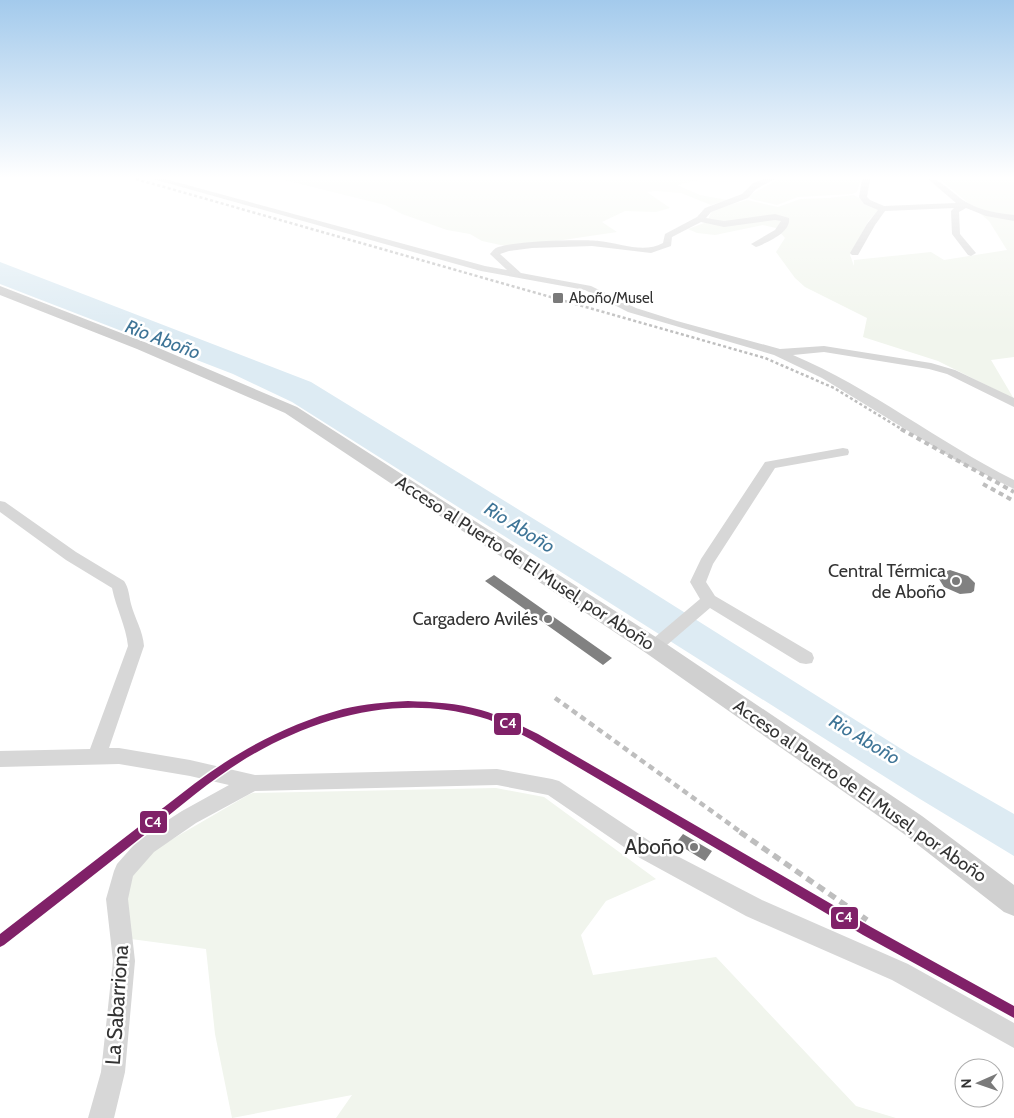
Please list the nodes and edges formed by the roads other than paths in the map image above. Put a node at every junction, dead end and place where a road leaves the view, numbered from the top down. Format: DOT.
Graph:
graph roads {
  1 [pos="347,231"];
  2 [pos="674,231"];
  3 [pos="777,231"];
  4 [pos="867,231"];
  5 [pos="956,231"];
  6 [pos="756,244"];
  7 [pos="855,253"];
  8 [pos="971,253"];
  9 [pos="519,276"];
  10 [pos="0,290"];
  11 [pos="779,352"];
  12 [pos="1014,403"];
  13 [pos="843,452"];
  14 [pos="1014,484"];
  15 [pos="0,505"];
  16 [pos="709,600"];
  17 [pos="657,644"];
  18 [pos="806,658"];
  19 [pos="97,756"];
  20 [pos="0,759"];
  21 [pos="256,783"];
  22 [pos="1014,902"];
  23 [pos="1014,1036"];
  24 [pos="101,1118"];
  1 -- 9 [label="street"];
  2 -- 9 [label="street"];
  3 -- 6 [label="street"];
  4 -- 7 [label="street"];
  5 -- 8 [label="street"];
  9 -- 11 [label="street"];
  10 -- 17 [label="street, Acceso al Puerto de El Musel, por Aboño"];
  11 -- 12 [label="street"];
  11 -- 14 [label="street"];
  13 -- 16 [label="street"];
  15 -- 19 [label="street"];
  16 -- 17 [label="street"];
  16 -- 18 [label="street"];
  17 -- 22 [label="street, Acceso al Puerto de El Musel, por Aboño"];
  19 -- 20 [label="street"];
  19 -- 21 [label="street"];
  21 -- 23 [label="street"];
  21 -- 24 [label="street, La Sabarriona"];
}
